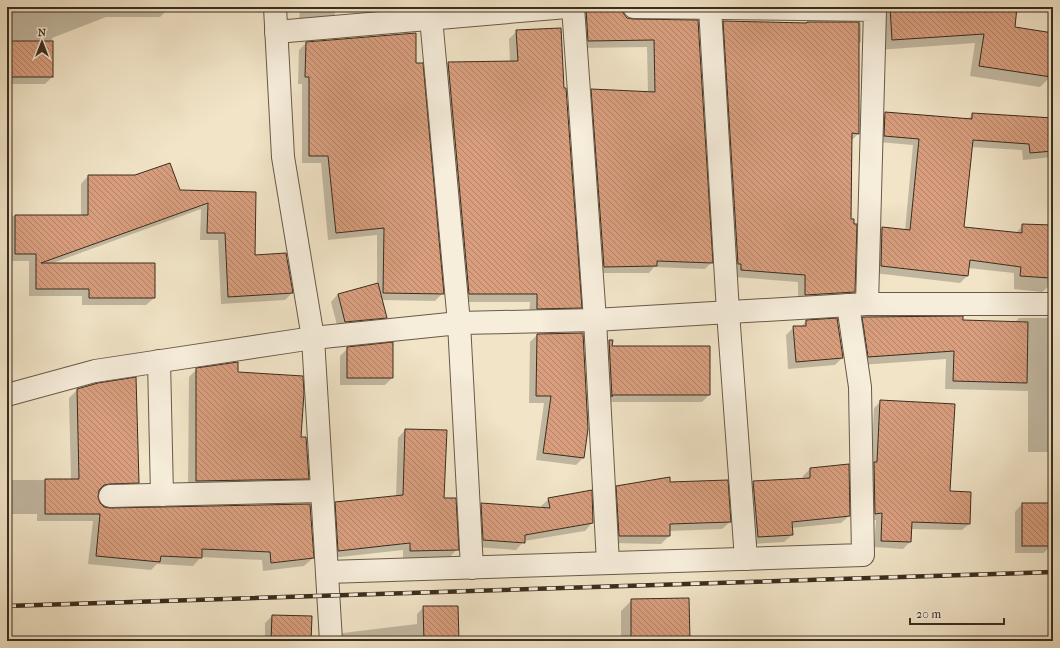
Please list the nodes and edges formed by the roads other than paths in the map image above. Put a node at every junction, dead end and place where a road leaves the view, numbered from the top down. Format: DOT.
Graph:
graph roads {
  1 [pos="275,7"];
  2 [pos="567,7"];
  3 [pos="573,7"];
  4 [pos="634,7"];
  5 [pos="686,7"];
  6 [pos="710,8"];
  7 [pos="432,18"];
  8 [pos="276,32"];
  9 [pos="1053,304"];
  10 [pos="858,305"];
  11 [pos="728,312"];
  12 [pos="595,320"];
  13 [pos="459,323"];
  14 [pos="313,338"];
  15 [pos="159,361"];
  16 [pos="7,395"];
  17 [pos="322,491"];
  18 [pos="162,495"];
  19 [pos="110,496"];
  20 [pos="746,559"];
  21 [pos="608,563"];
  22 [pos="472,568"];
  23 [pos="327,572"];
  24 [pos="331,641"];
  1 -- 8 [label="street"];
  2 -- 7 [label="street"];
  3 -- 12 [label="street"];
  4 -- 5 [label="street"];
  5 -- 6 [label="street"];
  6 -- 10 [label="street"];
  6 -- 11 [label="street"];
  7 -- 8 [label="street"];
  7 -- 13 [label="street"];
  8 -- 14 [label="street"];
  9 -- 10 [label="street"];
  10 -- 11 [label="street"];
  10 -- 20 [label="street"];
  11 -- 12 [label="street"];
  11 -- 20 [label="street"];
  12 -- 13 [label="street"];
  12 -- 21 [label="street"];
  13 -- 14 [label="street"];
  13 -- 22 [label="street"];
  14 -- 15 [label="street"];
  14 -- 17 [label="street"];
  15 -- 16 [label="street"];
  15 -- 18 [label="street"];
  17 -- 18 [label="street"];
  17 -- 23 [label="street"];
  18 -- 19 [label="street"];
  20 -- 21 [label="street"];
  21 -- 22 [label="street"];
  22 -- 23 [label="street"];
  23 -- 24 [label="street"];
}
